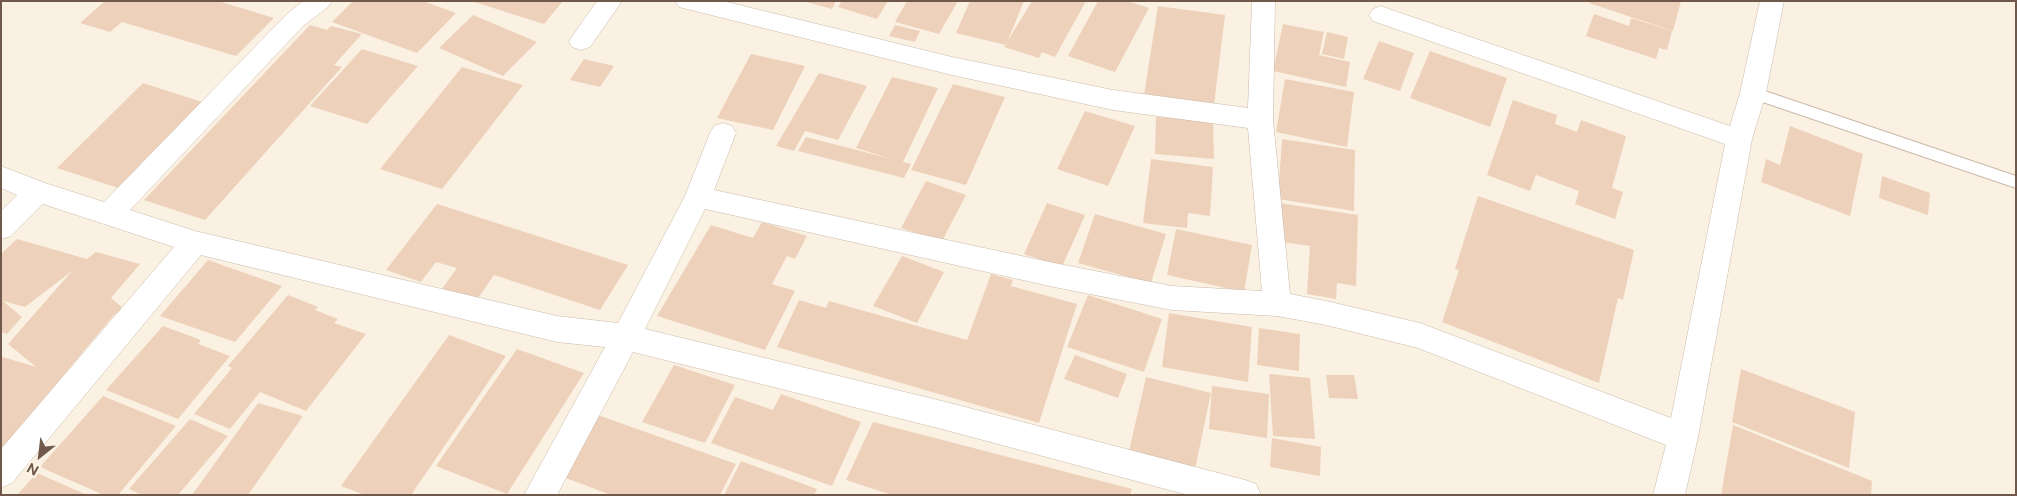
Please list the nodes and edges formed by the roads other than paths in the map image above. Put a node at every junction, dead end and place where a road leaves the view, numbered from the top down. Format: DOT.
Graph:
graph roads {
  1 [pos="320,1"];
  2 [pos="610,1"];
  3 [pos="687,1"];
  4 [pos="1772,1"];
  5 [pos="1264,3"];
  6 [pos="1381,15"];
  7 [pos="581,41"];
  8 [pos="1753,92"];
  9 [pos="1260,120"];
  10 [pos="723,133"];
  11 [pos="1739,139"];
  12 [pos="1,178"];
  13 [pos="2016,182"];
  14 [pos="38,192"];
  15 [pos="698,197"];
  16 [pos="110,214"];
  17 [pos="1,228"];
  18 [pos="195,242"];
  19 [pos="1277,304"];
  20 [pos="626,337"];
  21 [pos="1683,437"];
  22 [pos="1,473"];
  23 [pos="540,495"];
  24 [pos="1245,495"];
  25 [pos="1670,495"];
  1 -- 16 [label="street"];
  2 -- 7 [label="street"];
  3 -- 9 [label="street"];
  4 -- 8 [label="street"];
  5 -- 9 [label="street"];
  6 -- 11 [label="street"];
  8 -- 11 [label="street"];
  8 -- 13 [label="lane"];
  9 -- 19 [label="street"];
  10 -- 15 [label="street"];
  11 -- 21 [label="street"];
  12 -- 14 [label="street"];
  14 -- 16 [label="street"];
  14 -- 17 [label="street"];
  15 -- 19 [label="street"];
  15 -- 20 [label="street"];
  16 -- 18 [label="street"];
  18 -- 20 [label="street"];
  18 -- 22 [label="street"];
  19 -- 21 [label="street"];
  20 -- 23 [label="street"];
  20 -- 24 [label="street"];
  21 -- 25 [label="street"];
}
